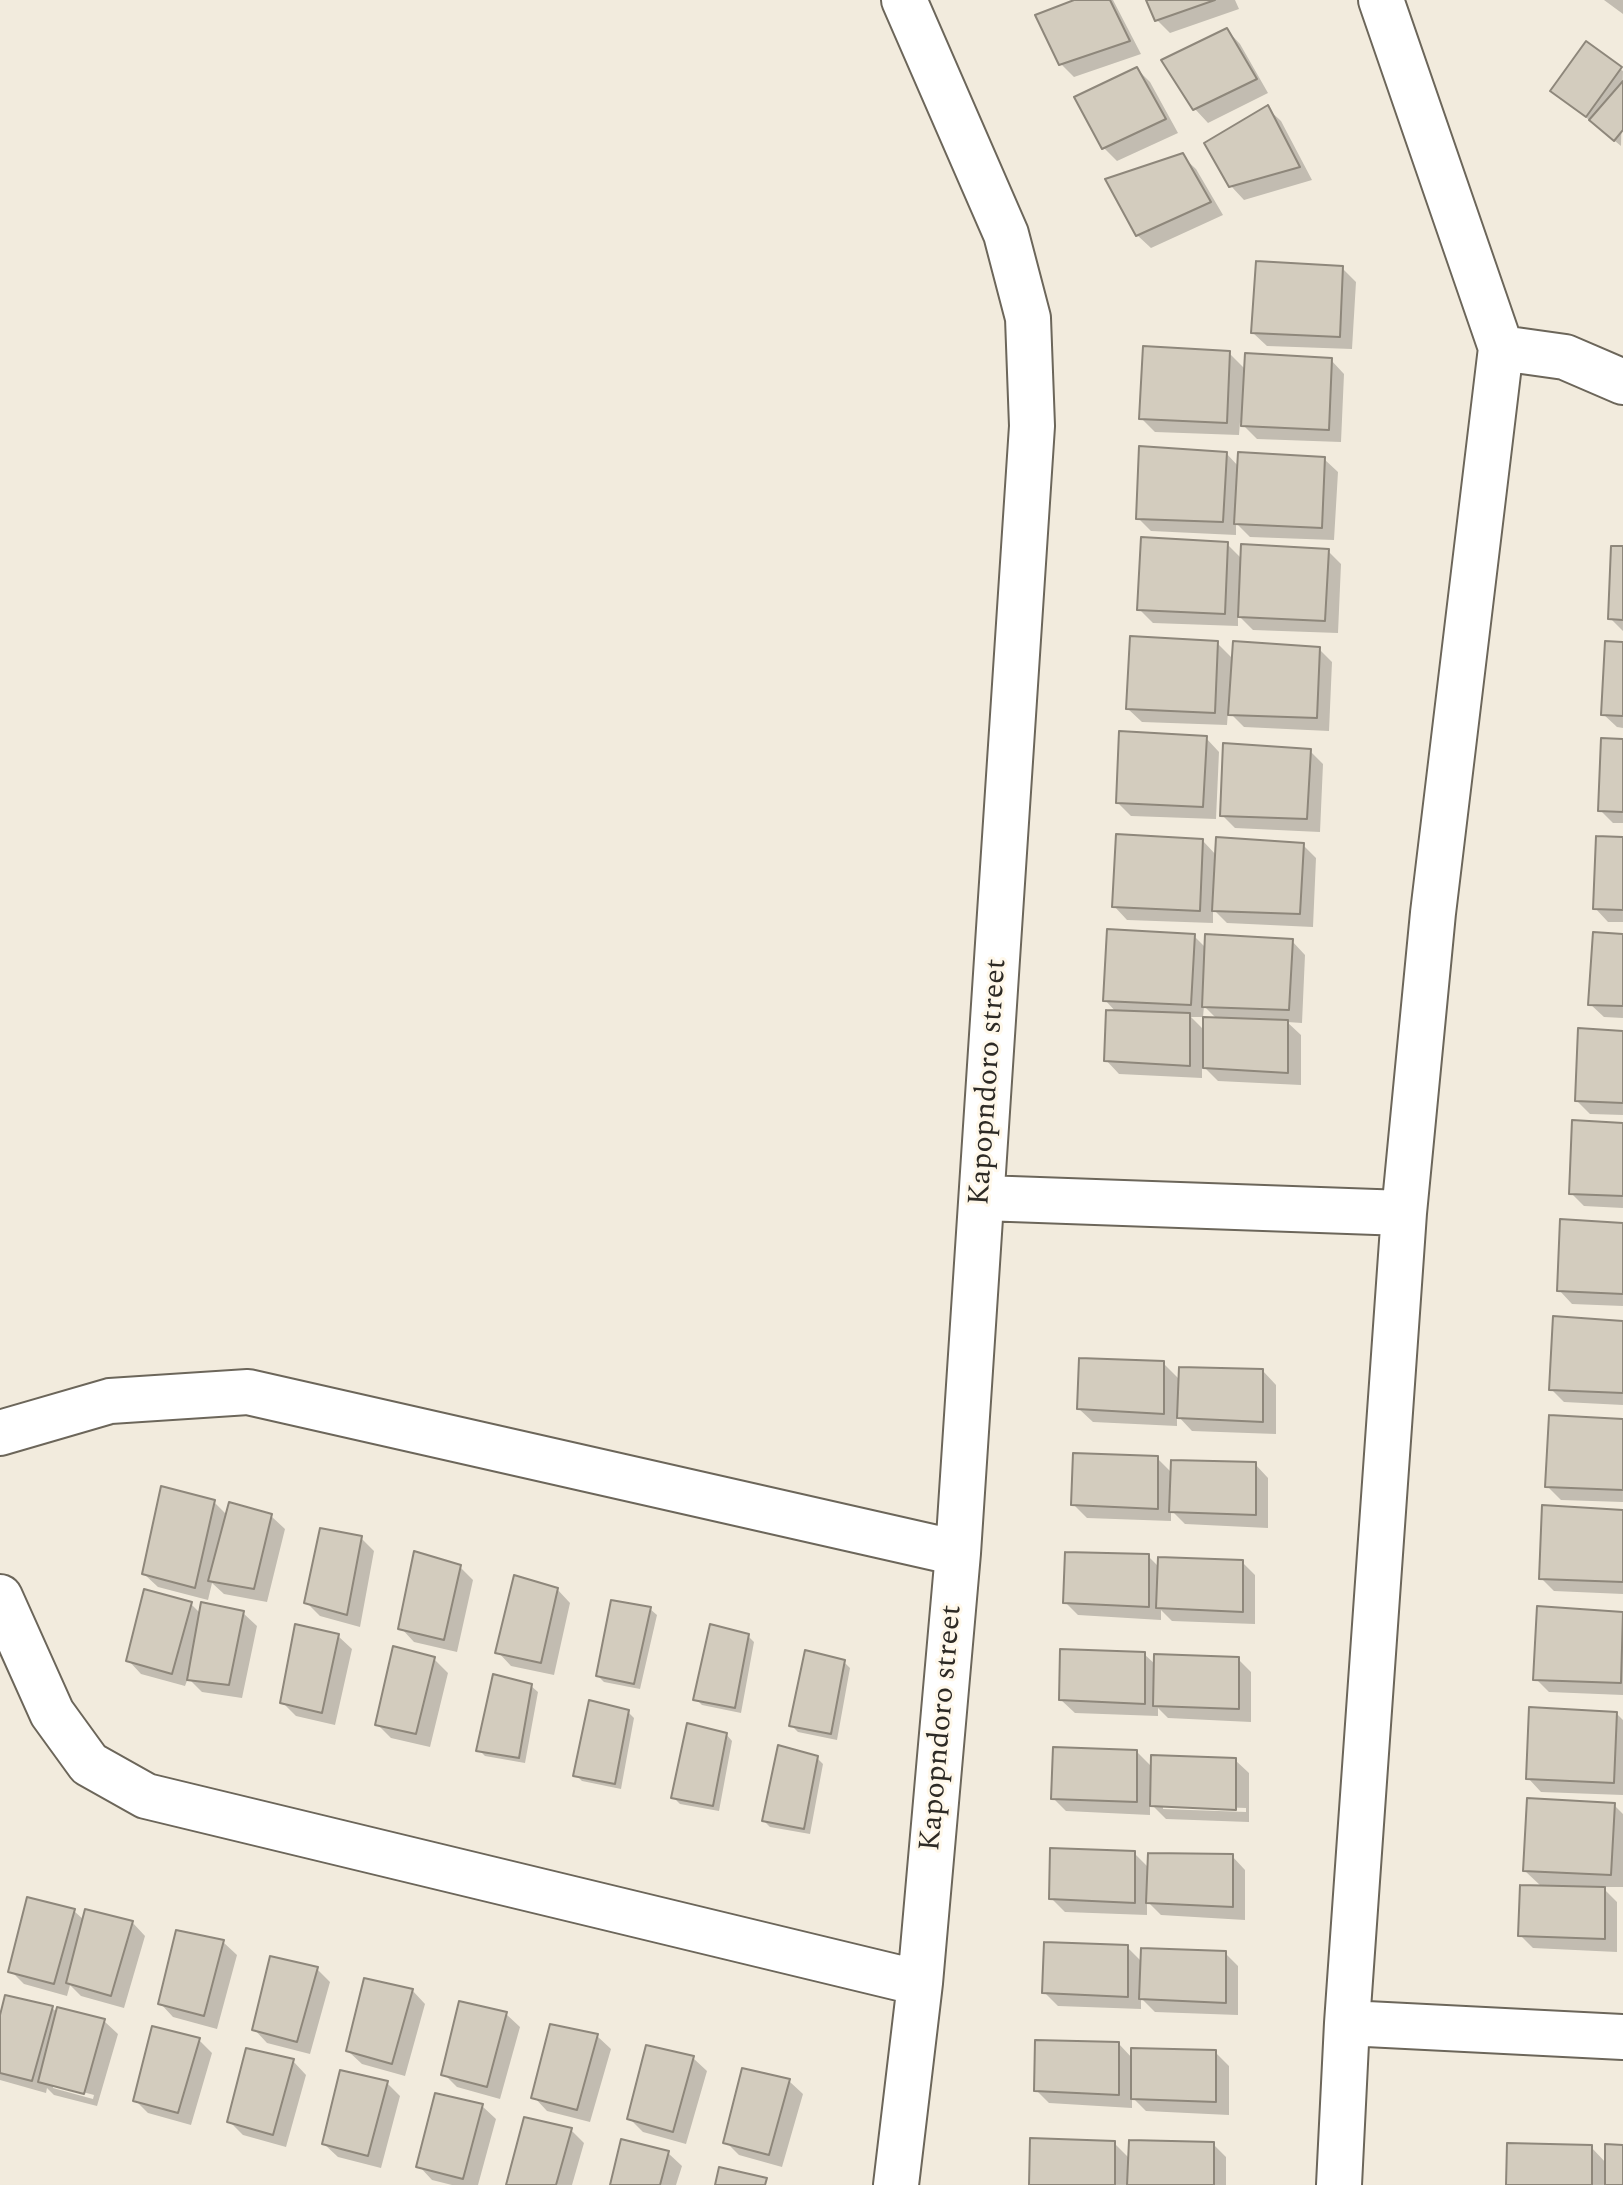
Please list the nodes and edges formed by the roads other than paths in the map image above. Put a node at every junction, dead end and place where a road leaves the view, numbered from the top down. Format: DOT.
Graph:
graph roads {
  1 [pos="904,0"];
  2 [pos="1381,0"];
  3 [pos="1501,348"];
  4 [pos="1623,382"];
  5 [pos="983,1198"];
  6 [pos="1404,1213"];
  7 [pos="0,1433"];
  8 [pos="958,1553"];
  9 [pos="0,1597"];
  10 [pos="920,1983"];
  11 [pos="1347,2023"];
  12 [pos="1623,2037"];
  13 [pos="896,2185"];
  14 [pos="1339,2185"];
  1 -- 5 [label="street, Kapopndoro street"];
  2 -- 3 [label="street"];
  3 -- 4 [label="street"];
  3 -- 6 [label="street"];
  5 -- 6 [label="street"];
  5 -- 8 [label="street, Kapopndoro street"];
  6 -- 11 [label="street"];
  7 -- 8 [label="street"];
  8 -- 10 [label="street, Kapopndoro street"];
  9 -- 10 [label="street"];
  10 -- 13 [label="street, Kapopndoro street"];
  11 -- 12 [label="street"];
  11 -- 14 [label="street"];
}
